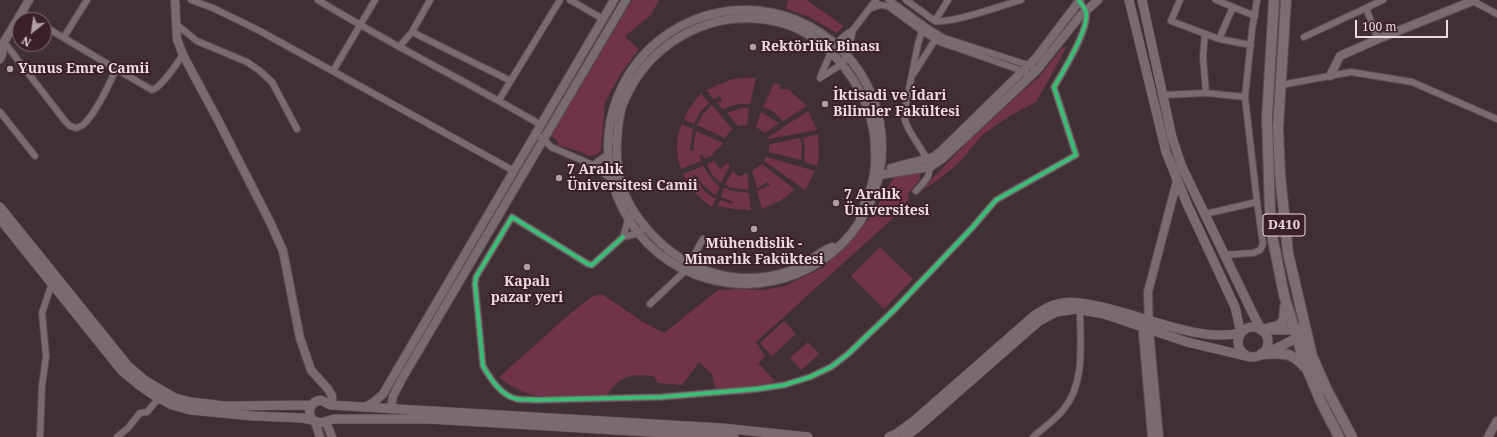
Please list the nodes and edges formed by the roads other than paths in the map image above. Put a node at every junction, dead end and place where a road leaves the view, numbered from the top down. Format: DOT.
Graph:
graph roads {
  1 [pos="29,0"];
  2 [pos="87,0"];
  3 [pos="175,0"];
  4 [pos="191,0"];
  5 [pos="318,0"];
  6 [pos="375,0"];
  7 [pos="430,0"];
  8 [pos="560,0"];
  9 [pos="570,0"];
  10 [pos="614,0"];
  11 [pos="626,0"];
  12 [pos="876,0"];
  13 [pos="889,0"];
  14 [pos="906,0"];
  15 [pos="948,0"];
  16 [pos="1021,0"];
  17 [pos="1080,0"];
  18 [pos="1098,0"];
  19 [pos="1129,0"];
  20 [pos="1142,0"];
  21 [pos="1180,0"];
  22 [pos="1216,0"];
  23 [pos="1258,0"];
  24 [pos="1274,0"];
  25 [pos="1286,0"];
  26 [pos="1383,0"];
  27 [pos="1474,1"];
  28 [pos="1234,8"];
  29 [pos="1366,8"];
  30 [pos="869,9"];
  31 [pos="1085,11"];
  32 [pos="22,12"];
  33 [pos="1497,14"];
  34 [pos="1255,16"];
  35 [pos="603,19"];
  36 [pos="935,21"];
  37 [pos="176,24"];
  38 [pos="360,26"];
  39 [pos="12,28"];
  40 [pos="52,30"];
  41 [pos="853,30"];
  42 [pos="922,31"];
  43 [pos="412,32"];
  44 [pos="1205,34"];
  45 [pos="64,37"];
  46 [pos="1304,37"];
  47 [pos="1218,39"];
  48 [pos="1378,39"];
  49 [pos="935,40"];
  50 [pos="2,44"];
  51 [pos="1251,45"];
  52 [pos="399,47"];
  53 [pos="834,49"];
  54 [pos="847,55"];
  55 [pos="183,56"];
  56 [pos="0,59"];
  57 [pos="842,64"];
  58 [pos="1026,68"];
  59 [pos="116,70"];
  60 [pos="1037,70"];
  61 [pos="333,71"];
  62 [pos="912,76"];
  63 [pos="1031,76"];
  64 [pos="1330,76"];
  65 [pos="511,81"];
  66 [pos="1281,85"];
  67 [pos="1206,93"];
  68 [pos="1163,95"];
  69 [pos="1245,98"];
  70 [pos="499,100"];
  71 [pos="0,112"];
  72 [pos="1497,119"];
  73 [pos="542,125"];
  74 [pos="297,130"];
  75 [pos="539,137"];
  76 [pos="608,140"];
  77 [pos="617,140"];
  78 [pos="607,155"];
  79 [pos="35,156"];
  80 [pos="926,159"];
  81 [pos="593,165"];
  82 [pos="930,167"];
  83 [pos="514,171"];
  84 [pos="879,172"];
  85 [pos="610,178"];
  86 [pos="1177,181"];
  87 [pos="916,191"];
  88 [pos="1257,202"];
  89 [pos="0,207"];
  90 [pos="1205,214"];
  91 [pos="632,218"];
  92 [pos="0,219"];
  93 [pos="642,230"];
  94 [pos="623,237"];
  95 [pos="703,239"];
  96 [pos="1223,255"];
  97 [pos="688,267"];
  98 [pos="52,283"];
  99 [pos="1284,295"];
  100 [pos="650,304"];
  101 [pos="1080,310"];
  102 [pos="1145,318"];
  103 [pos="1146,328"];
  104 [pos="1262,330"];
  105 [pos="1306,331"];
  106 [pos="1241,333"];
  107 [pos="1296,334"];
  108 [pos="1262,354"];
  109 [pos="1250,357"];
  110 [pos="1308,371"];
  111 [pos="159,398"];
  112 [pos="312,405"];
  113 [pos="331,405"];
  114 [pos="365,407"];
  115 [pos="391,409"];
  116 [pos="314,421"];
  117 [pos="328,421"];
  118 [pos="1497,421"];
  119 [pos="722,434"];
  120 [pos="737,435"];
  121 [pos="40,437"];
  122 [pos="117,437"];
  123 [pos="320,437"];
  124 [pos="332,437"];
  125 [pos="808,437"];
  126 [pos="889,437"];
  127 [pos="905,437"];
  128 [pos="1033,437"];
  129 [pos="1152,437"];
  130 [pos="1159,437"];
  131 [pos="1339,437"];
  132 [pos="1352,437"];
  133 [pos="1488,437"];
  1 -- 32 [label="street"];
  2 -- 45 [label="street"];
  3 -- 37 [label="street"];
  4 -- 61 [label="street"];
  5 -- 38 [label="street"];
  6 -- 38 [label="street"];
  7 -- 43 [label="street"];
  8 -- 65 [label="street"];
  9 -- 35 [label="street"];
  10 -- 35 [label="street"];
  11 -- 75 [label="street"];
  12 -- 30 [label="street"];
  13 -- 58 [label="street"];
  14 -- 36 [label="street"];
  15 -- 36 [label="street"];
  16 -- 36 [label="street"];
  17 -- 31 [label="street"];
  17 -- 58 [label="street"];
  18 -- 31 [label="street"];
  19 -- 86 [label="main road"];
  20 -- 68 [label="main road"];
  21 -- 44 [label="street"];
  22 -- 28 [label="street"];
  23 -- 34 [label="street"];
  24 -- 99 [label="highway, D410"];
  25 -- 66 [label="highway, D410"];
  26 -- 29 [label="street"];
  27 -- 33 [label="street"];
  27 -- 48 [label="street"];
  28 -- 34 [label="street"];
  28 -- 47 [label="street"];
  29 -- 46 [label="street"];
  29 -- 48 [label="street"];
  30 -- 41 [label="street"];
  30 -- 42 [label="street"];
  31 -- 60 [label="street"];
  31 -- 94 [label="street"];
  34 -- 51 [label="street"];
  35 -- 73 [label="street"];
  37 -- 55 [label="street"];
  37 -- 74 [label="street"];
  38 -- 52 [label="street"];
  38 -- 61 [label="street"];
  39 -- 50 [label="street"];
  40 -- 45 [label="street"];
  41 -- 53 [label="street"];
  41 -- 54 [label="street"];
  42 -- 49 [label="street"];
  42 -- 62 [label="street"];
  43 -- 52 [label="street"];
  43 -- 65 [label="street"];
  44 -- 47 [label="street"];
  44 -- 67 [label="street"];
  45 -- 59 [label="street"];
  47 -- 51 [label="street"];
  48 -- 64 [label="street"];
  49 -- 58 [label="street"];
  49 -- 62 [label="street"];
  50 -- 56 [label="street"];
  50 -- 59 [label="street"];
  51 -- 69 [label="street"];
  52 -- 70 [label="street"];
  53 -- 54 [label="street"];
  53 -- 57 [label="street"];
  53 -- 57 [label="street"];
  53 -- 76 [label="street"];
  53 -- 77 [label="street"];
  54 -- 57 [label="street"];
  54 -- 84 [label="street"];
  55 -- 59 [label="street"];
  55 -- 113 [label="street"];
  57 -- 84 [label="street"];
  58 -- 60 [label="street"];
  58 -- 63 [label="street"];
  58 -- 80 [label="street"];
  60 -- 63 [label="street"];
  61 -- 83 [label="street"];
  62 -- 80 [label="street"];
  63 -- 82 [label="street"];
  64 -- 66 [label="street"];
  64 -- 72 [label="street"];
  65 -- 70 [label="street"];
  66 -- 105 [label="highway, D410"];
  67 -- 68 [label="street"];
  67 -- 69 [label="street"];
  68 -- 90 [label="main road"];
  69 -- 88 [label="street"];
  70 -- 73 [label="street"];
  71 -- 79 [label="street"];
  73 -- 75 [label="street"];
  75 -- 81 [label="street"];
  75 -- 83 [label="street"];
  75 -- 115 [label="street"];
  76 -- 77 [label="street"];
  76 -- 78 [label="street"];
  77 -- 91 [label="street"];
  78 -- 81 [label="street"];
  78 -- 85 [label="street"];
  80 -- 82 [label="street"];
  80 -- 84 [label="street"];
  81 -- 85 [label="street"];
  82 -- 84 [label="street"];
  82 -- 87 [label="street"];
  83 -- 114 [label="street"];
  84 -- 97 [label="street"];
  85 -- 91 [label="street"];
  86 -- 102 [label="street"];
  86 -- 106 [label="main road"];
  88 -- 90 [label="street"];
  88 -- 96 [label="street"];
  89 -- 112 [label="main road"];
  90 -- 96 [label="main road"];
  91 -- 93 [label="street"];
  91 -- 94 [label="street"];
  92 -- 98 [label="main road"];
  93 -- 94 [label="street"];
  93 -- 97 [label="street"];
  95 -- 97 [label="street"];
  96 -- 104 [label="main road"];
  97 -- 100 [label="street"];
  98 -- 111 [label="main road"];
  98 -- 121 [label="street"];
  99 -- 104 [label="highway"];
  99 -- 107 [label="highway, D410"];
  101 -- 103 [label="main road"];
  101 -- 127 [label="main road"];
  101 -- 128 [label="street"];
  102 -- 103 [label="street"];
  102 -- 106 [label="main road"];
  102 -- 126 [label="main road"];
  103 -- 109 [label="main road"];
  103 -- 129 [label="street"];
  103 -- 130 [label="street"];
  104 -- 106 [label="main road"];
  104 -- 107 [label="main road"];
  104 -- 108 [label="main road"];
  105 -- 107 [label="main road"];
  105 -- 132 [label="highway, D410"];
  106 -- 109 [label="main road"];
  107 -- 108 [label="main road"];
  107 -- 110 [label="highway, D410"];
  108 -- 109 [label="main road"];
  108 -- 110 [label="highway"];
  110 -- 131 [label="highway, D410"];
  111 -- 116 [label="main road"];
  111 -- 122 [label="street"];
  112 -- 113 [label="main road"];
  112 -- 116 [label="main road"];
  113 -- 114 [label="main road"];
  113 -- 117 [label="main road"];
  114 -- 115 [label="main road"];
  115 -- 119 [label="main road"];
  116 -- 117 [label="main road"];
  116 -- 123 [label="street"];
  117 -- 119 [label="main road"];
  117 -- 124 [label="street"];
  118 -- 133 [label="street"];
  119 -- 120 [label="main road"];
  120 -- 125 [label="main road"];
}
